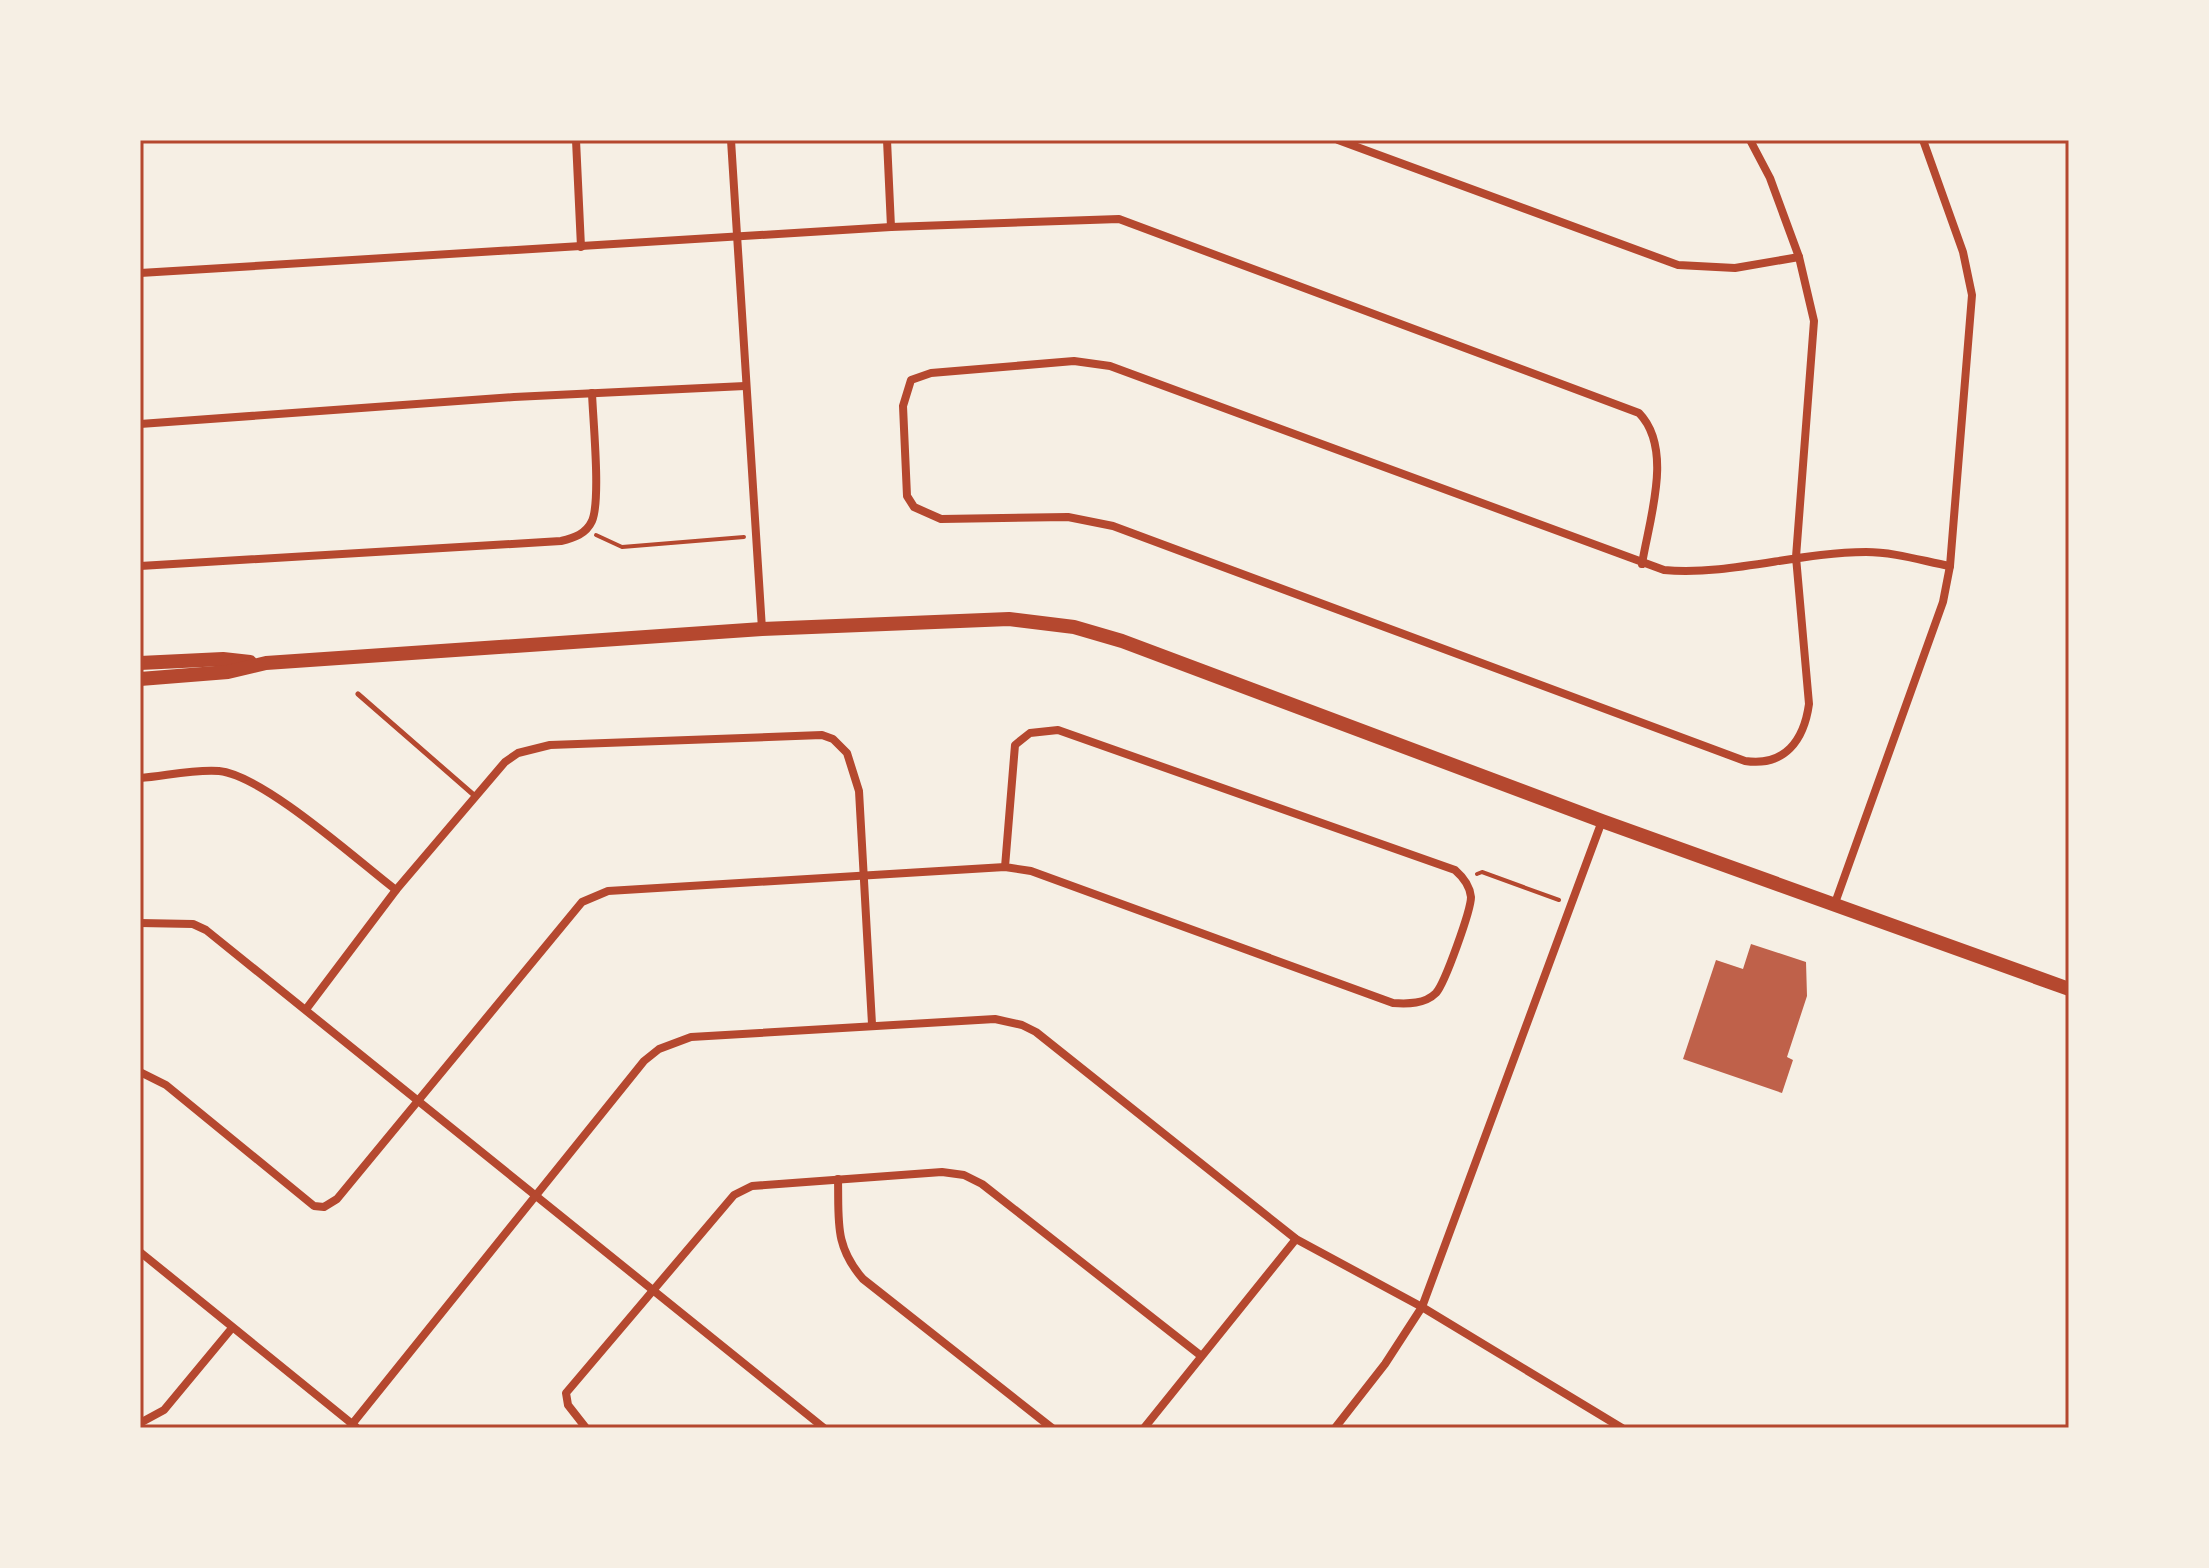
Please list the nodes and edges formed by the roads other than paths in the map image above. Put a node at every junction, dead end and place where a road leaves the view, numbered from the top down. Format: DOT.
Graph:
graph roads {
  1 [pos="576,140"];
  2 [pos="731,140"];
  3 [pos="887,140"];
  4 [pos="1338,140"];
  5 [pos="1750,140"];
  6 [pos="1923,140"];
  7 [pos="891,227"];
  8 [pos="737,237"];
  9 [pos="581,247"];
  10 [pos="1799,257"];
  11 [pos="140,273"];
  12 [pos="745,386"];
  13 [pos="592,393"];
  14 [pos="140,424"];
  15 [pos="1796,557"];
  16 [pos="1642,564"];
  17 [pos="140,566"];
  18 [pos="1950,566"];
  19 [pos="762,629"];
  20 [pos="140,663"];
  21 [pos="266,663"];
  22 [pos="140,679"];
  23 [pos="358,694"];
  24 [pos="140,778"];
  25 [pos="476,796"];
  26 [pos="1602,821"];
  27 [pos="1005,867"];
  28 [pos="864,874"];
  29 [pos="396,890"];
  30 [pos="1835,903"];
  31 [pos="140,923"];
  32 [pos="2069,989"];
  33 [pos="307,1008"];
  34 [pos="872,1024"];
  35 [pos="140,1072"];
  36 [pos="419,1103"];
  37 [pos="838,1179"];
  38 [pos="536,1195"];
  39 [pos="1296,1239"];
  40 [pos="140,1252"];
  41 [pos="654,1289"];
  42 [pos="1422,1307"];
  43 [pos="232,1328"];
  44 [pos="1200,1355"];
  45 [pos="140,1423"];
  46 [pos="353,1427"];
  47 [pos="586,1428"];
  48 [pos="824,1428"];
  49 [pos="1052,1428"];
  50 [pos="1144,1428"];
  51 [pos="1335,1428"];
  52 [pos="1622,1428"];
  1 -- 9 [label="street"];
  2 -- 8 [label="street"];
  3 -- 7 [label="street"];
  4 -- 10 [label="street"];
  5 -- 10 [label="street"];
  6 -- 18 [label="street"];
  7 -- 8 [label="street"];
  7 -- 16 [label="street"];
  8 -- 9 [label="street"];
  8 -- 12 [label="street"];
  9 -- 11 [label="street"];
  10 -- 15 [label="street"];
  12 -- 13 [label="street"];
  12 -- 19 [label="street"];
  13 -- 14 [label="street"];
  13 -- 17 [label="street"];
  15 -- 16 [label="street"];
  15 -- 16 [label="street"];
  15 -- 18 [label="street"];
  18 -- 30 [label="street"];
  19 -- 21 [label="street"];
  19 -- 26 [label="street"];
  20 -- 21 [label="street"];
  21 -- 22 [label="street"];
  23 -- 25 [label="lane"];
  24 -- 29 [label="street"];
  25 -- 28 [label="street"];
  25 -- 29 [label="street"];
  26 -- 30 [label="street"];
  26 -- 42 [label="street"];
  27 -- 27 [label="street"];
  27 -- 28 [label="street"];
  28 -- 34 [label="street"];
  28 -- 36 [label="street"];
  29 -- 33 [label="street"];
  30 -- 32 [label="street"];
  31 -- 33 [label="street"];
  33 -- 36 [label="street"];
  34 -- 38 [label="street"];
  34 -- 39 [label="street"];
  35 -- 36 [label="street"];
  36 -- 38 [label="street"];
  37 -- 41 [label="street"];
  37 -- 44 [label="street"];
  37 -- 49 [label="street"];
  38 -- 41 [label="street"];
  38 -- 46 [label="street"];
  39 -- 42 [label="street"];
  39 -- 44 [label="street"];
  40 -- 43 [label="street"];
  41 -- 47 [label="street"];
  41 -- 48 [label="street"];
  42 -- 51 [label="street"];
  42 -- 52 [label="street"];
  43 -- 45 [label="street"];
  43 -- 46 [label="street"];
  44 -- 50 [label="street"];
}
